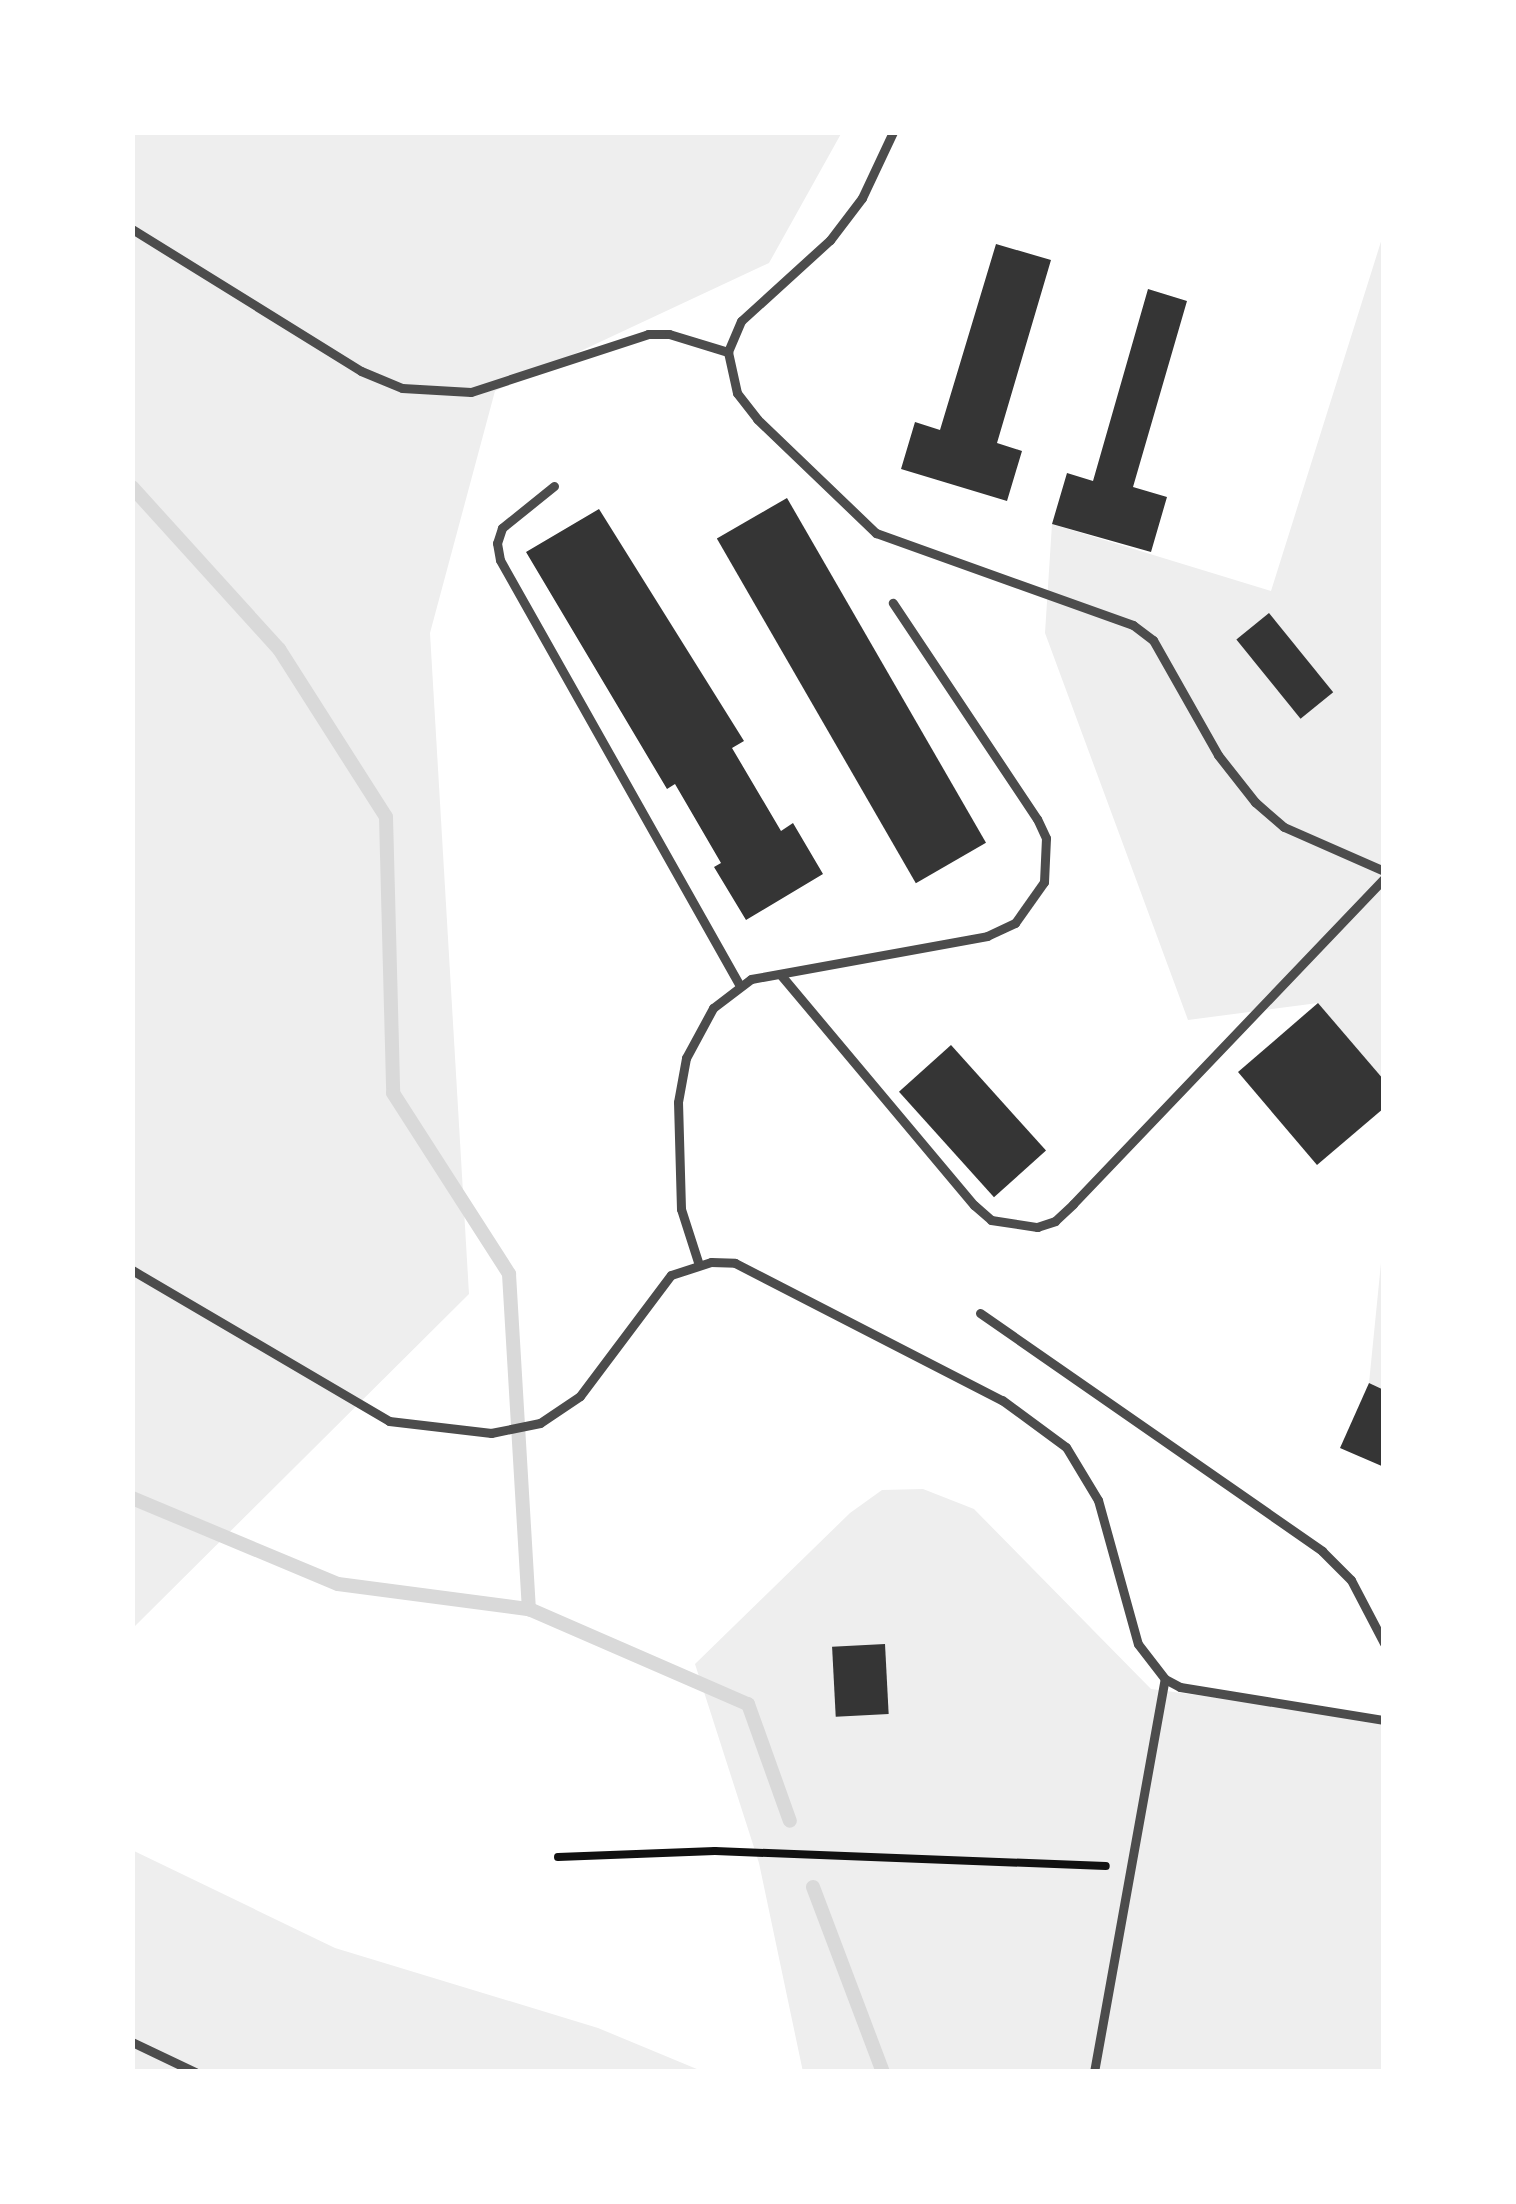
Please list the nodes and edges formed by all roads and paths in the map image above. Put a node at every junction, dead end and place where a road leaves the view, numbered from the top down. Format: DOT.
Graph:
graph roads {
  1 [pos="893,132"];
  2 [pos="132,229"];
  3 [pos="728,352"];
  4 [pos="554,486"];
  5 [pos="893,603"];
  6 [pos="1384,875"];
  7 [pos="780,974"];
  8 [pos="740,986"];
  9 [pos="698,1265"];
  10 [pos="132,1270"];
  11 [pos="980,1312"];
  12 [pos="1384,1642"];
  13 [pos="1166,1678"];
  14 [pos="1384,1719"];
  15 [pos="558,1856"];
  16 [pos="1131,1867"];
  17 [pos="132,2042"];
  18 [pos="195,2072"];
  19 [pos="1094,2072"];
  1 -- 3 [label="lane"];
  2 -- 3 [label="lane"];
  3 -- 6 [label="lane"];
  4 -- 8 [label="lane"];
  5 -- 7 [label="lane"];
  6 -- 7 [label="lane"];
  7 -- 8 [label="lane"];
  8 -- 9 [label="lane"];
  9 -- 10 [label="lane"];
  9 -- 13 [label="lane"];
  11 -- 12 [label="lane"];
  13 -- 14 [label="lane"];
  13 -- 16 [label="lane"];
  15 -- 16 [label="path"];
  16 -- 19 [label="lane"];
  17 -- 18 [label="lane"];
}
